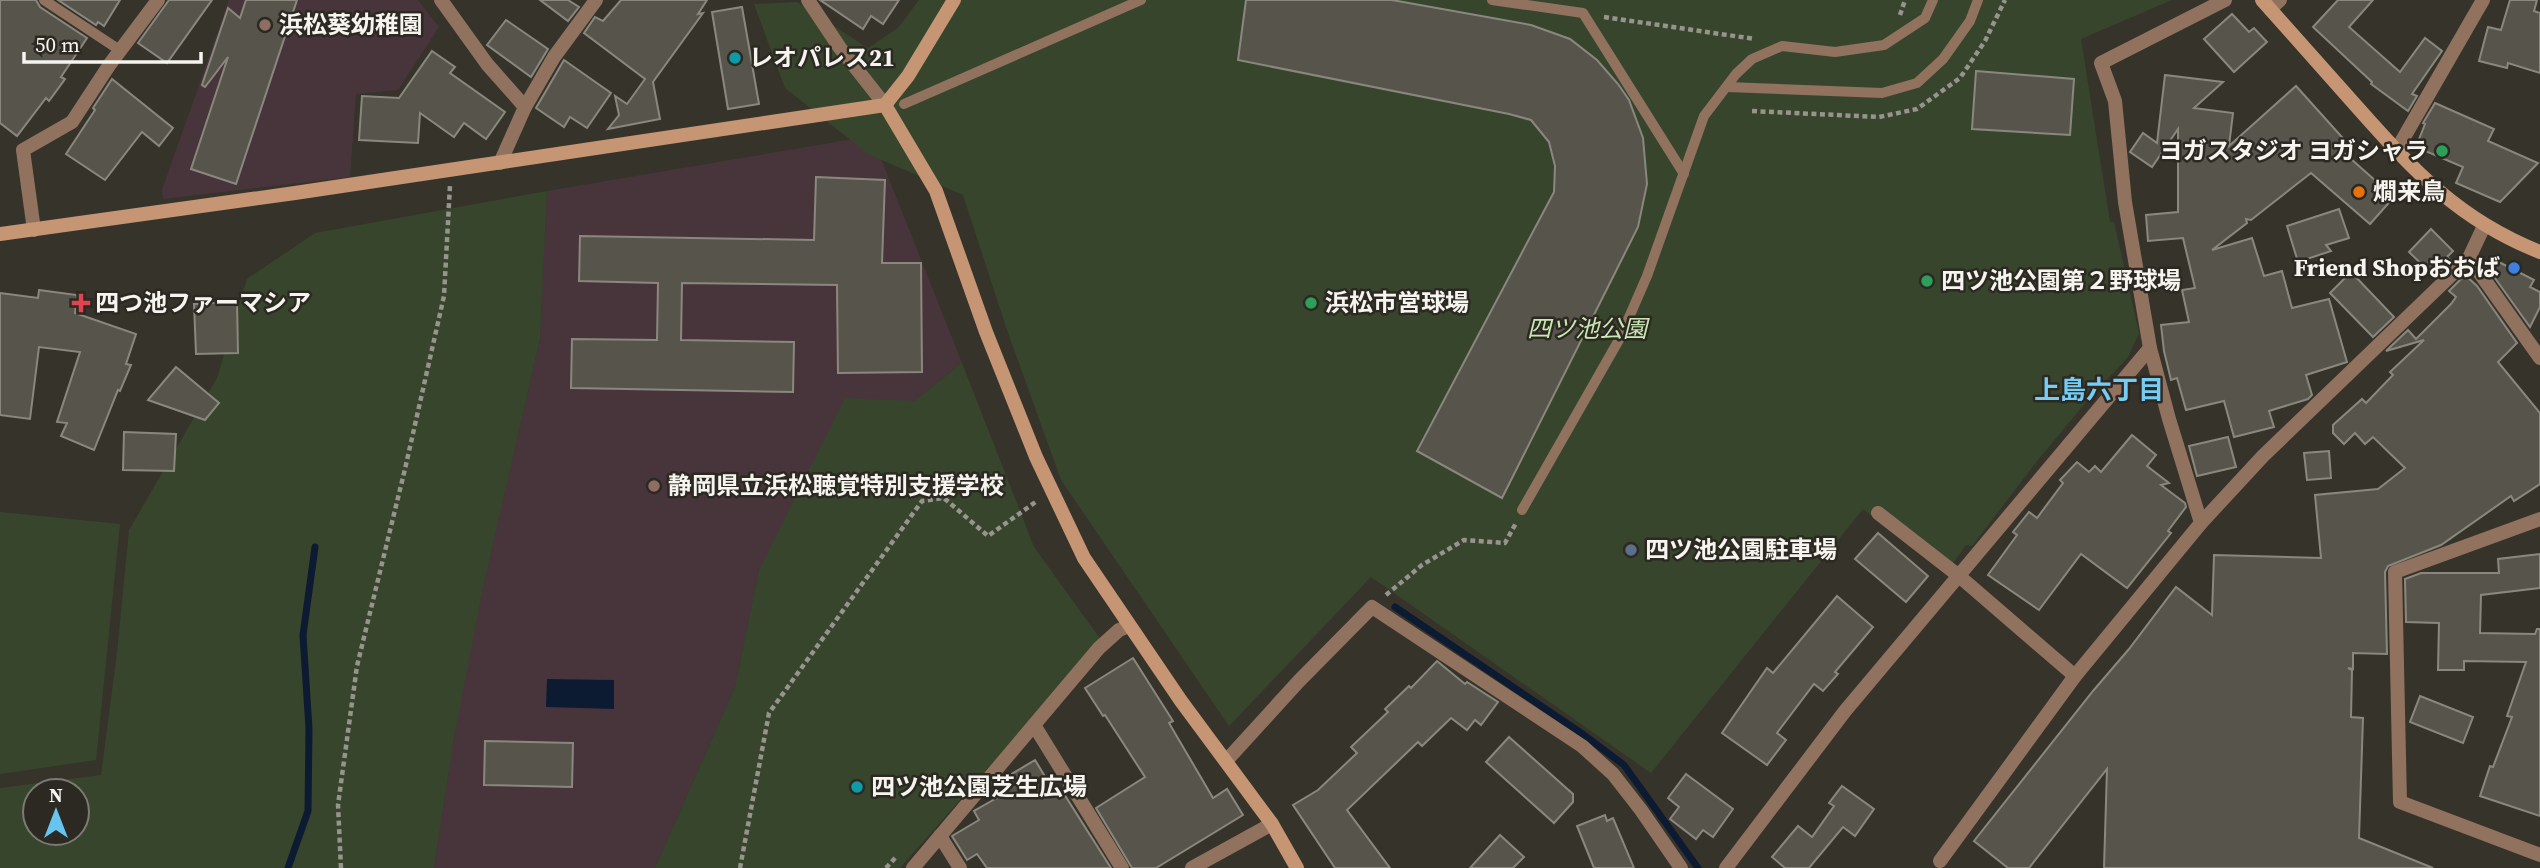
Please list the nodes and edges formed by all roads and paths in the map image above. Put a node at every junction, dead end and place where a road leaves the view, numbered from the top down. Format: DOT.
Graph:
graph roads {
  1 [pos="44,0"];
  2 [pos="158,0"];
  3 [pos="441,0"];
  4 [pos="596,0"];
  5 [pos="954,0"];
  6 [pos="1141,0"];
  7 [pos="1492,0"];
  8 [pos="1905,0"];
  9 [pos="1933,0"];
  10 [pos="1978,0"];
  11 [pos="2225,0"];
  12 [pos="2483,0"];
  13 [pos="815,3"];
  14 [pos="2271,3"];
  15 [pos="1583,13"];
  16 [pos="1890,21"];
  17 [pos="1761,39"];
  18 [pos="121,51"];
  19 [pos="1727,87"];
  20 [pos="904,104"];
  21 [pos="885,105"];
  22 [pos="525,107"];
  23 [pos="2396,151"];
  24 [pos="500,163"];
  25 [pos="450,170"];
  26 [pos="1684,174"];
  27 [pos="2484,226"];
  28 [pos="34,230"];
  29 [pos="0,234"];
  30 [pos="2540,252"];
  31 [pos="2469,258"];
  32 [pos="2150,348"];
  33 [pos="2540,358"];
  34 [pos="1038,500"];
  35 [pos="1522,510"];
  36 [pos="1878,513"];
  37 [pos="2540,519"];
  38 [pos="2201,523"];
  39 [pos="1959,576"];
  40 [pos="1372,607"];
  41 [pos="1129,626"];
  42 [pos="2075,676"];
  43 [pos="1034,725"];
  44 [pos="1227,760"];
  45 [pos="1272,824"];
  46 [pos="940,835"];
  47 [pos="2540,855"];
  48 [pos="1943,866"];
  49 [pos="341,868"];
  50 [pos="740,868"];
  51 [pos="913,868"];
  52 [pos="960,868"];
  53 [pos="1122,868"];
  54 [pos="1192,868"];
  55 [pos="1297,868"];
  56 [pos="1681,868"];
  57 [pos="1726,868"];
  1 -- 18 [label="lane"];
  2 -- 18 [label="street"];
  3 -- 22 [label="street"];
  4 -- 22 [label="street"];
  5 -- 21 [label="street"];
  6 -- 20 [label="lane"];
  7 -- 15 [label="lane"];
  8 -- 16 [label="path"];
  9 -- 19 [label="lane"];
  10 -- 19 [label="lane"];
  11 -- 32 [label="street"];
  12 -- 23 [label="street"];
  13 -- 21 [label="street"];
  14 -- 23 [label="street"];
  15 -- 17 [label="path"];
  15 -- 26 [label="lane"];
  18 -- 28 [label="street"];
  19 -- 26 [label="lane"];
  21 -- 24 [label="street"];
  21 -- 41 [label="street"];
  22 -- 24 [label="street"];
  23 -- 27 [label="street"];
  24 -- 25 [label="street"];
  25 -- 28 [label="street"];
  25 -- 49 [label="path"];
  26 -- 35 [label="lane"];
  27 -- 30 [label="street"];
  27 -- 31 [label="street"];
  28 -- 29 [label="street"];
  31 -- 33 [label="street"];
  31 -- 38 [label="street"];
  32 -- 38 [label="street"];
  32 -- 39 [label="street"];
  34 -- 50 [label="path"];
  35 -- 40 [label="path"];
  36 -- 39 [label="street"];
  37 -- 47 [label="street"];
  38 -- 42 [label="street"];
  39 -- 42 [label="street"];
  39 -- 57 [label="street"];
  40 -- 44 [label="street"];
  40 -- 56 [label="street"];
  41 -- 43 [label="street"];
  41 -- 44 [label="street"];
  42 -- 48 [label="street"];
  43 -- 46 [label="street"];
  43 -- 53 [label="street"];
  44 -- 45 [label="street"];
  45 -- 54 [label="street"];
  45 -- 55 [label="street"];
  46 -- 51 [label="street"];
  46 -- 52 [label="street"];
}
